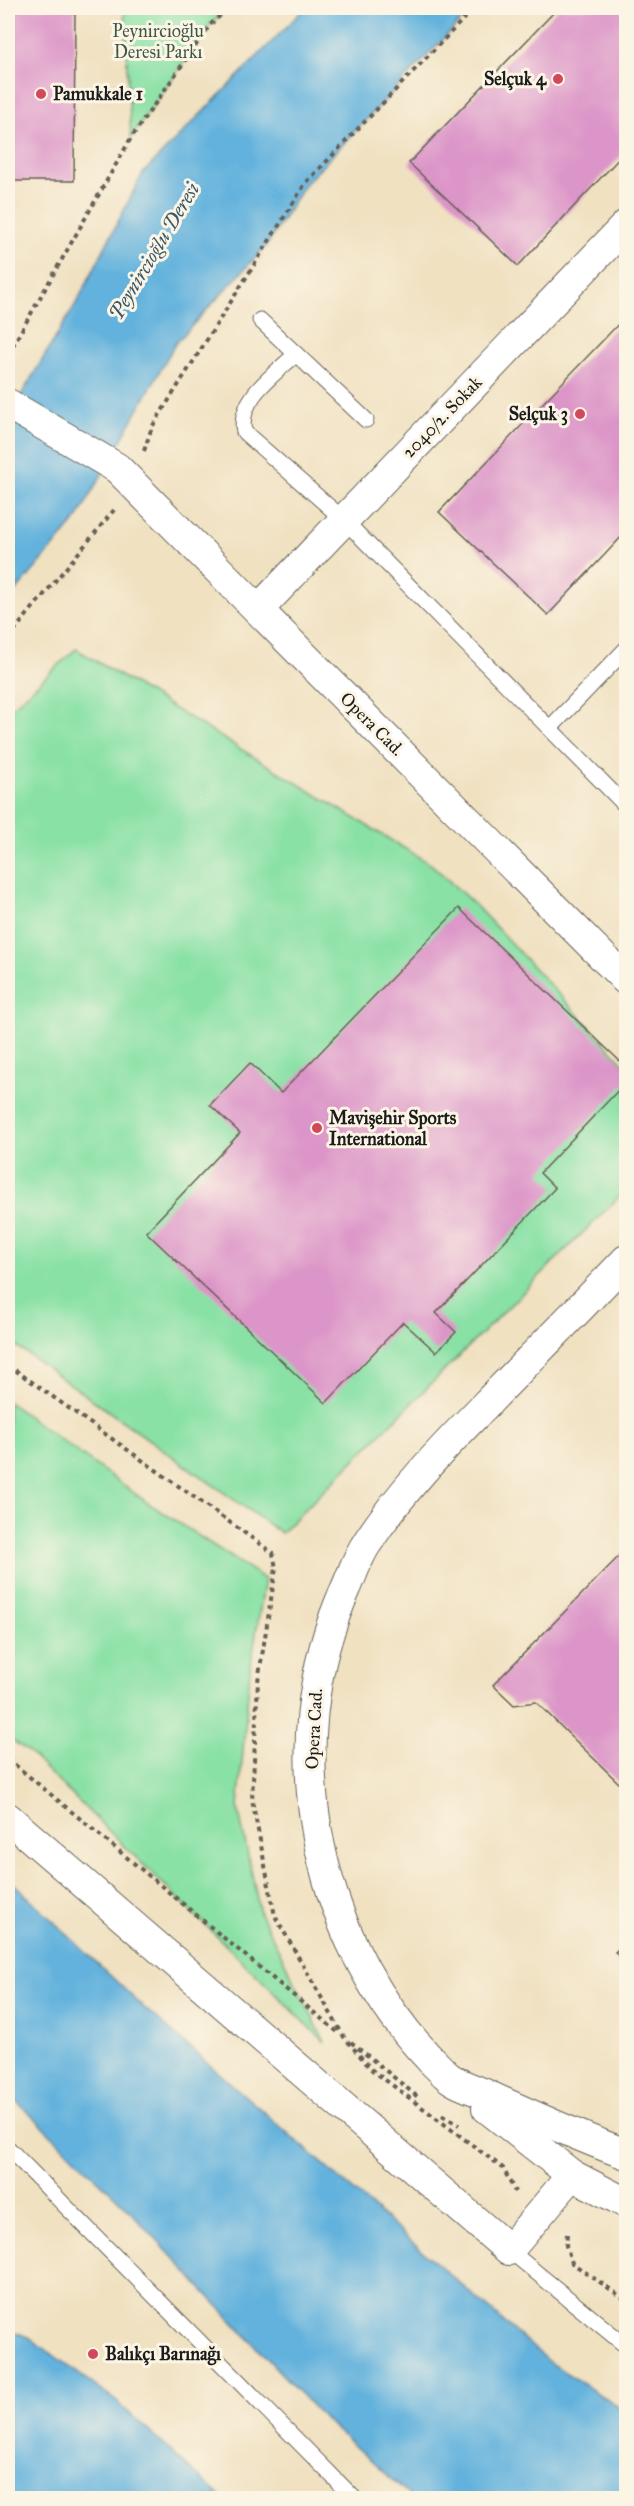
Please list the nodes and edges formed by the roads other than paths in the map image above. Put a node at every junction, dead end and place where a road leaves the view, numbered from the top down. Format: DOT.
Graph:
graph roads {
  1 [pos="627,225"];
  2 [pos="260,320"];
  3 [pos="296,354"];
  4 [pos="8,404"];
  5 [pos="366,420"];
  6 [pos="344,520"];
  7 [pos="258,610"];
  8 [pos="627,649"];
  9 [pos="550,728"];
  10 [pos="627,806"];
  11 [pos="627,980"];
  12 [pos="627,1260"];
  13 [pos="8,1818"];
  14 [pos="447,2076"];
  15 [pos="8,2148"];
  16 [pos="627,2154"];
  17 [pos="572,2175"];
  18 [pos="627,2203"];
  19 [pos="509,2250"];
  20 [pos="627,2346"];
  21 [pos="354,2499"];
  1 -- 6 [label="street, 2040/2. Sokak"];
  2 -- 3 [label="lane"];
  3 -- 5 [label="lane"];
  3 -- 6 [label="lane"];
  4 -- 7 [label="street, Opera Cad."];
  6 -- 7 [label="street, 2040/2. Sokak"];
  6 -- 9 [label="lane"];
  7 -- 11 [label="street, Opera Cad."];
  8 -- 9 [label="lane"];
  9 -- 10 [label="lane"];
  12 -- 14 [label="street, Opera Cad."];
  13 -- 19 [label="street"];
  14 -- 16 [label="street, Opera Cad."];
  14 -- 17 [label="street"];
  15 -- 21 [label="lane"];
  17 -- 18 [label="street"];
  17 -- 19 [label="street"];
  19 -- 20 [label="lane"];
}
